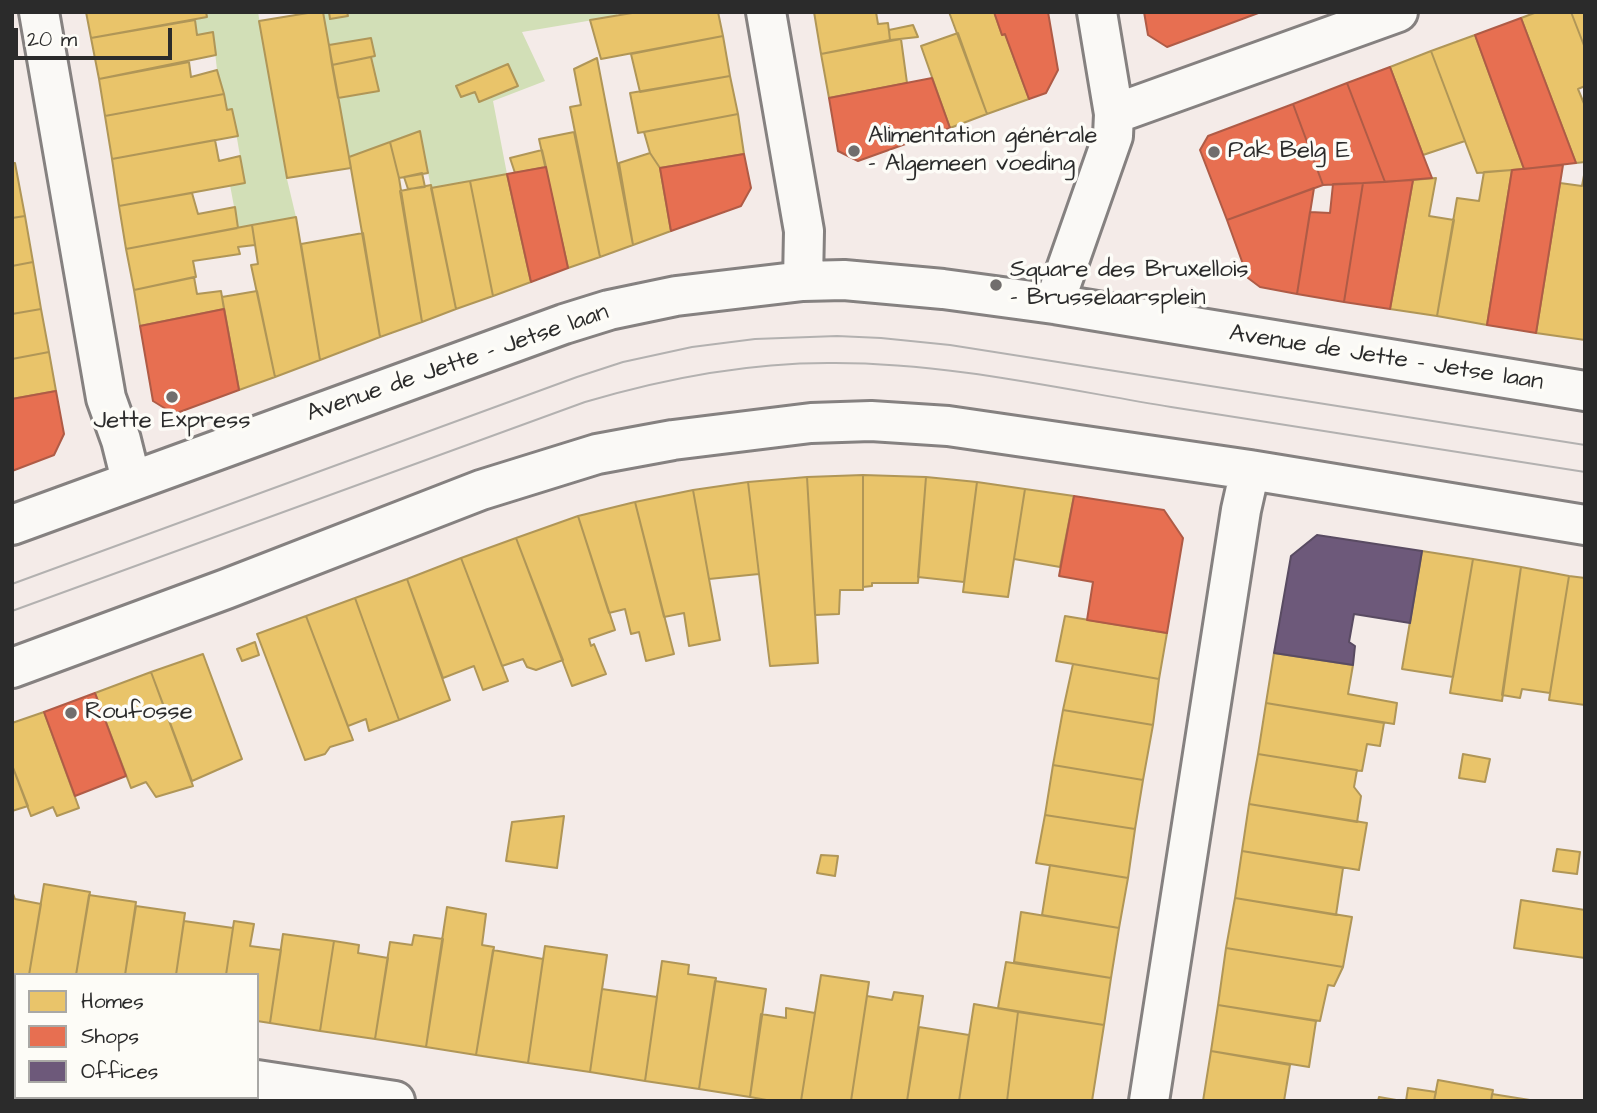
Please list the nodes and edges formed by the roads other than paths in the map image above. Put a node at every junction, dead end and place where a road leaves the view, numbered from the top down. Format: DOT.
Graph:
graph roads {
  1 [pos="39,12"];
  2 [pos="766,12"];
  3 [pos="1097,12"];
  4 [pos="1398,12"];
  5 [pos="1114,114"];
  6 [pos="803,281"];
  7 [pos="1054,304"];
  8 [pos="1585,391"];
  9 [pos="1250,470"];
  10 [pos="131,481"];
  11 [pos="12,525"];
  12 [pos="1585,525"];
  13 [pos="12,668"];
  14 [pos="259,1080"];
  15 [pos="395,1101"];
  16 [pos="1149,1101"];
  1 -- 10 [label="street"];
  2 -- 6 [label="street"];
  3 -- 5 [label="street"];
  4 -- 5 [label="street"];
  5 -- 7 [label="street"];
  6 -- 7 [label="street, Avenue de Jette - Jetse laan"];
  6 -- 10 [label="street, Avenue de Jette - Jetse laan"];
  7 -- 8 [label="street, Avenue de Jette - Jetse laan"];
  9 -- 12 [label="street"];
  9 -- 13 [label="street"];
  9 -- 16 [label="street"];
  10 -- 11 [label="street, Avenue de Jette - Jetse laan"];
  14 -- 15 [label="street"];
}
